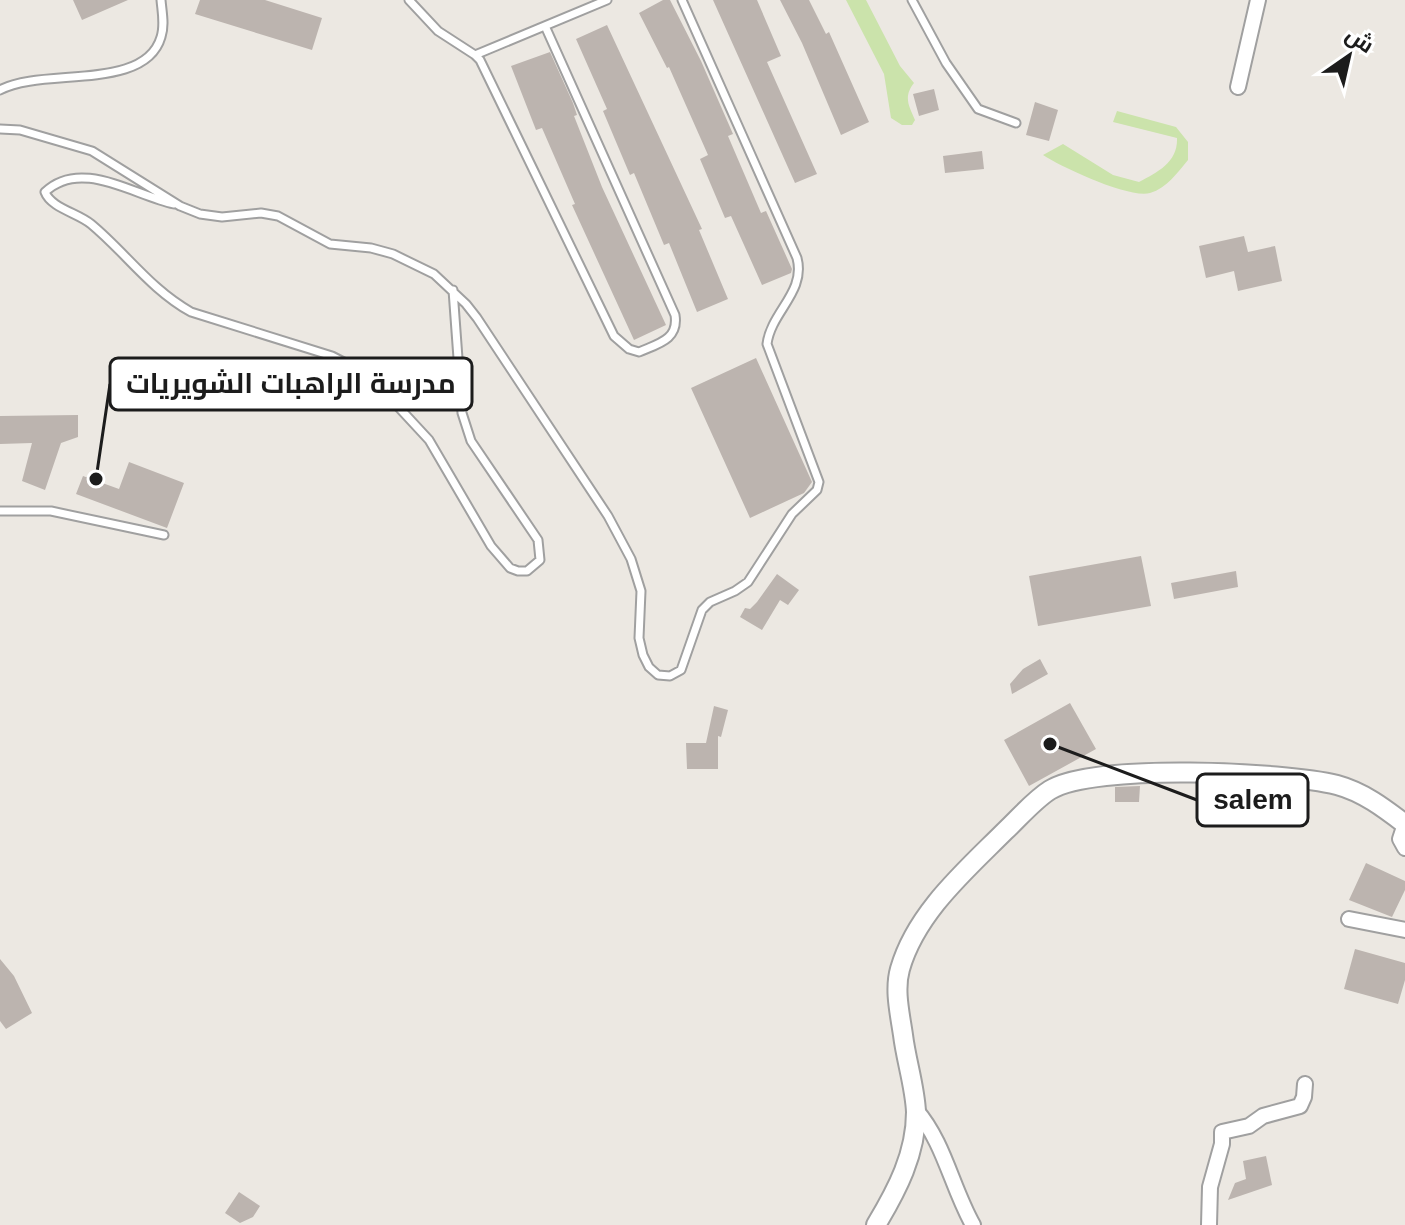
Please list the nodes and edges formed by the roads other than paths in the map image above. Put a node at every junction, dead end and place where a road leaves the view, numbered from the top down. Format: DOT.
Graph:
graph roads {
  1 [pos="161,0"];
  2 [pos="409,0"];
  3 [pos="607,0"];
  4 [pos="682,0"];
  5 [pos="912,0"];
  6 [pos="1258,0"];
  7 [pos="545,26"];
  8 [pos="475,55"];
  9 [pos="1238,87"];
  10 [pos="0,90"];
  11 [pos="1016,123"];
  12 [pos="0,129"];
  13 [pos="180,206"];
  14 [pos="453,290"];
  15 [pos="0,511"];
  16 [pos="164,535"];
  17 [pos="1405,824"];
  18 [pos="1405,848"];
  19 [pos="1349,919"];
  20 [pos="1405,930"];
  21 [pos="1305,1084"];
  22 [pos="916,1110"];
  23 [pos="876,1225"];
  24 [pos="973,1225"];
  25 [pos="1209,1225"];
  1 -- 10 [label="lane"];
  2 -- 8 [label="lane"];
  3 -- 7 [label="lane"];
  4 -- 14 [label="lane"];
  5 -- 11 [label="lane"];
  6 -- 9 [label="street"];
  7 -- 8 [label="lane"];
  7 -- 8 [label="lane"];
  12 -- 13 [label="lane"];
  13 -- 14 [label="lane"];
  13 -- 14 [label="lane"];
  15 -- 16 [label="lane"];
  17 -- 18 [label="street"];
  17 -- 22 [label="street"];
  19 -- 20 [label="street"];
  21 -- 25 [label="street"];
  22 -- 23 [label="street"];
  22 -- 24 [label="street"];
}
